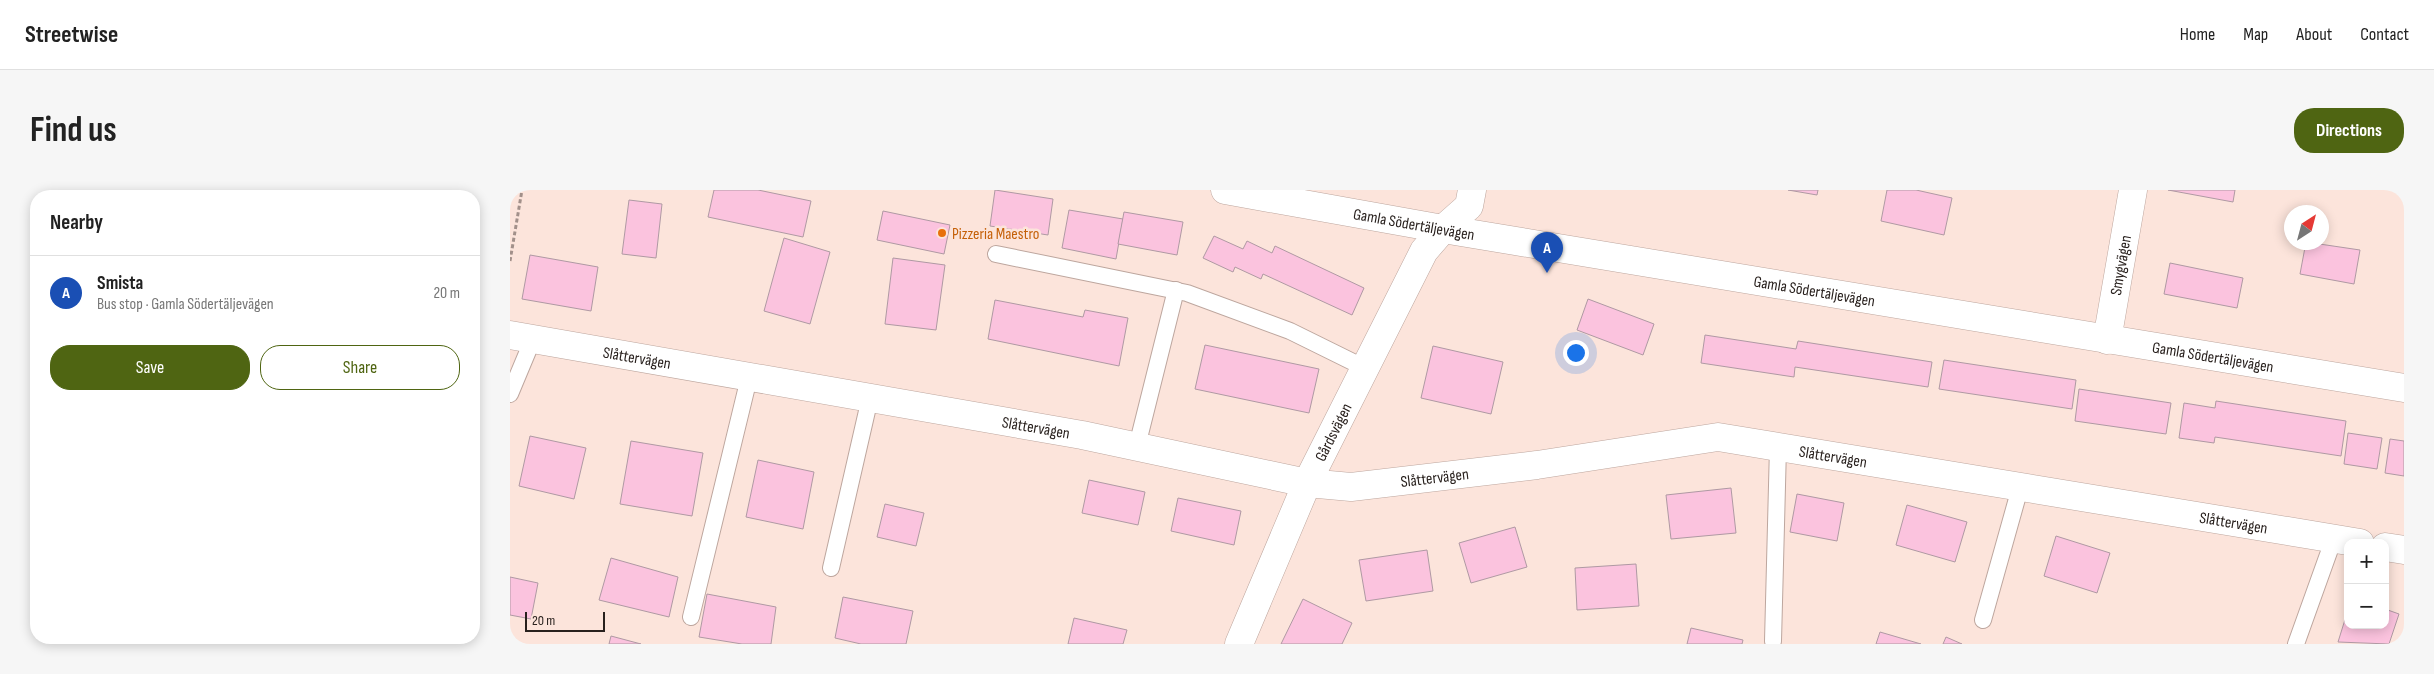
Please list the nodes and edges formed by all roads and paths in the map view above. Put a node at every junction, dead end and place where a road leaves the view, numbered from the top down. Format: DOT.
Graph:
graph roads {
  1 [pos="522,190"];
  2 [pos="1225,190"];
  3 [pos="1472,190"];
  4 [pos="2134,190"];
  5 [pos="1443,229"];
  6 [pos="996,254"];
  7 [pos="510,261"];
  8 [pos="1176,290"];
  9 [pos="522,337"];
  10 [pos="2107,340"];
  11 [pos="1365,368"];
  12 [pos="749,378"];
  13 [pos="2404,388"];
  14 [pos="510,394"];
  15 [pos="870,398"];
  16 [pos="1137,446"];
  17 [pos="1778,447"];
  18 [pos="1306,483"];
  19 [pos="2020,488"];
  20 [pos="2334,538"];
  21 [pos="2344,540"];
  22 [pos="2389,548"];
  23 [pos="2404,550"];
  24 [pos="830,568"];
  25 [pos="691,617"];
  26 [pos="1983,620"];
  27 [pos="1773,641"];
  28 [pos="1239,644"];
  29 [pos="2296,644"];
  1 -- 7 [label="path"];
  2 -- 5 [label="street, Gamla Södertäljevägen"];
  3 -- 5 [label="street, Gårdsvägen"];
  4 -- 10 [label="street, Smygvägen"];
  5 -- 10 [label="street, Gamla Södertäljevägen"];
  5 -- 11 [label="street, Gårdsvägen"];
  6 -- 8 [label="lane"];
  8 -- 11 [label="lane"];
  8 -- 16 [label="lane"];
  9 -- 12 [label="street, Slåttervägen"];
  9 -- 14 [label="lane"];
  10 -- 13 [label="street, Gamla Södertäljevägen"];
  11 -- 18 [label="street, Gårdsvägen"];
  12 -- 15 [label="street, Slåttervägen"];
  12 -- 25 [label="lane"];
  15 -- 16 [label="street, Slåttervägen"];
  15 -- 24 [label="lane"];
  16 -- 18 [label="street, Slåttervägen"];
  17 -- 18 [label="street, Slåttervägen"];
  17 -- 19 [label="street, Slåttervägen"];
  17 -- 27 [label="lane"];
  18 -- 28 [label="street, Gårdsvägen"];
  19 -- 20 [label="street, Slåttervägen"];
  19 -- 26 [label="lane"];
  20 -- 21 [label="street, Slåttervägen"];
  20 -- 29 [label="lane"];
  22 -- 23 [label="street"];
}
